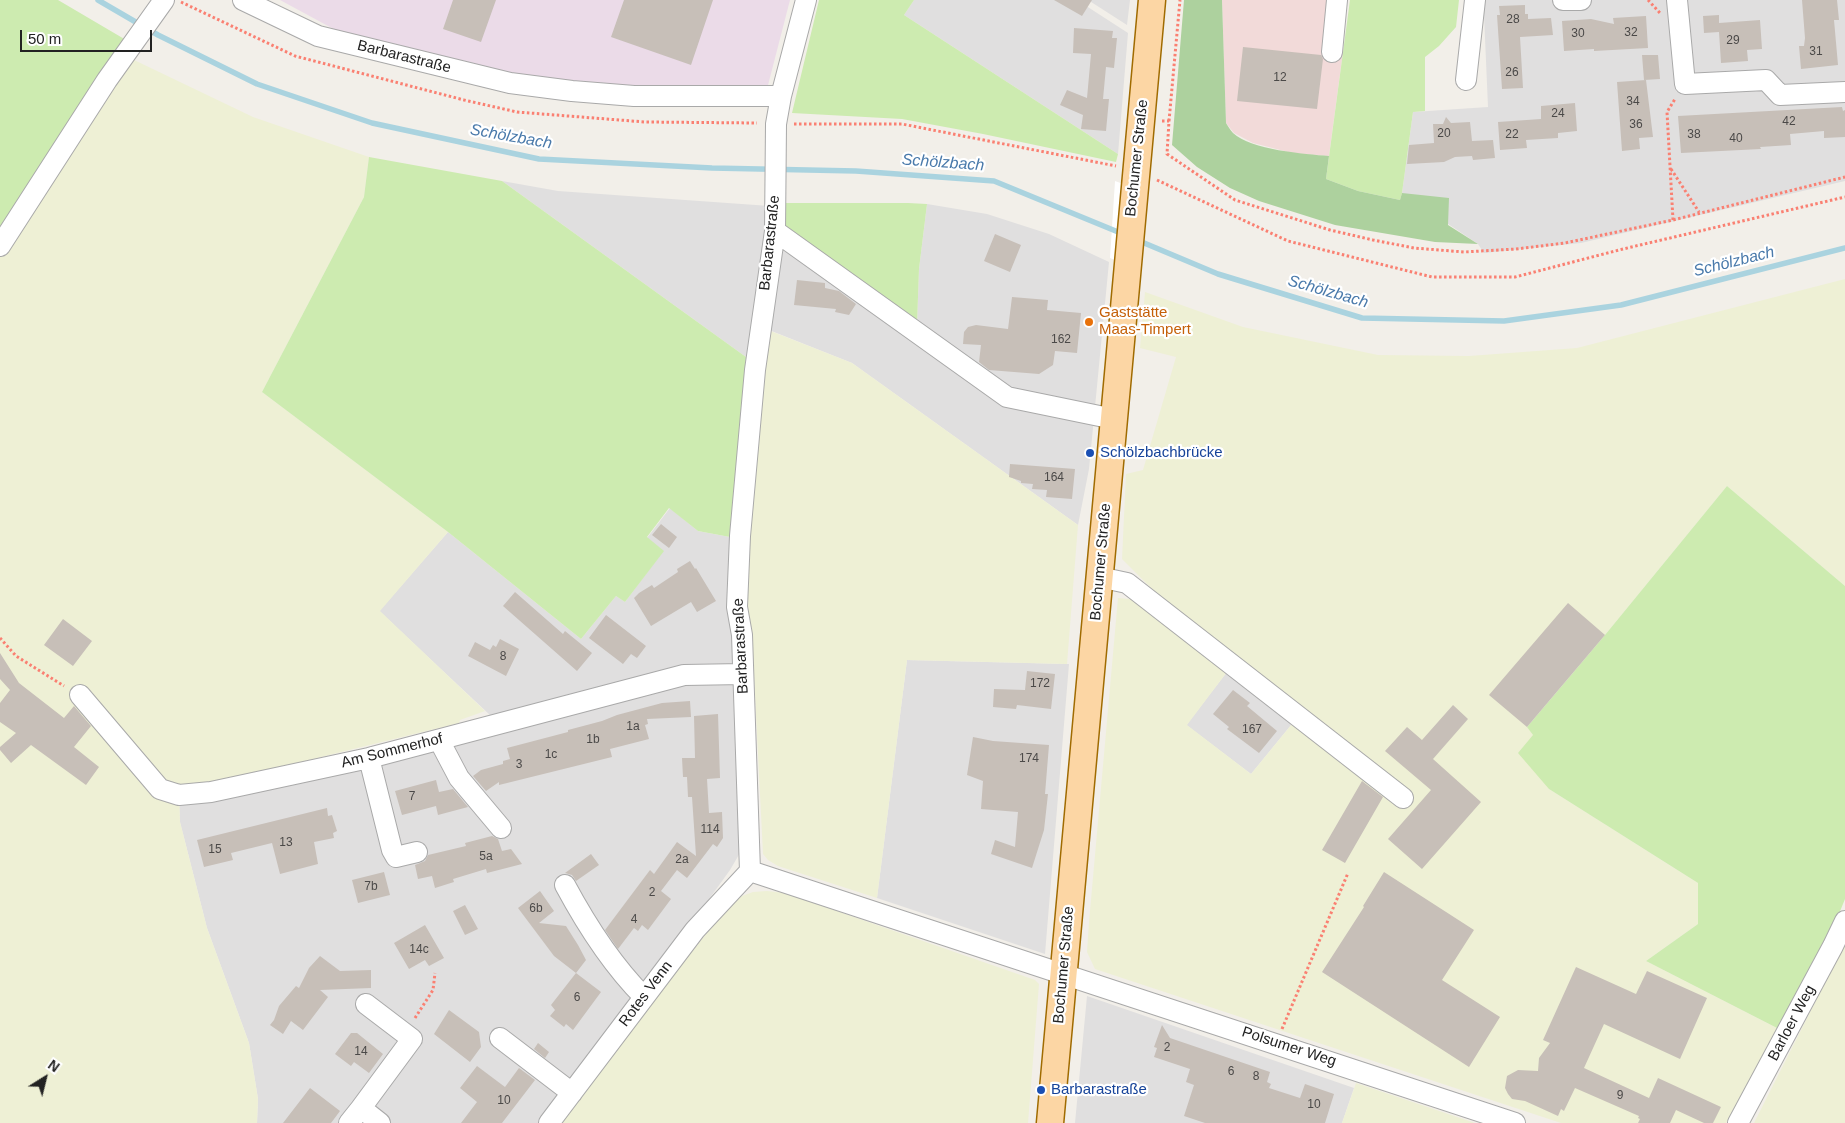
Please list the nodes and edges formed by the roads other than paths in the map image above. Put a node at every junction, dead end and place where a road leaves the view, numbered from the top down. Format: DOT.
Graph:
graph roads {
  1 [pos="243,0"];
  2 [pos="806,0"];
  3 [pos="1152,0"];
  4 [pos="1337,0"];
  5 [pos="1475,0"];
  6 [pos="1563,0"];
  7 [pos="1581,0"];
  8 [pos="1677,0"];
  9 [pos="161,6"];
  10 [pos="1332,52"];
  11 [pos="1466,80"];
  12 [pos="1845,92"];
  13 [pos="781,96"];
  14 [pos="774,231"];
  15 [pos="0,246"];
  16 [pos="1114,419"];
  17 [pos="1099,577"];
  18 [pos="744,674"];
  19 [pos="80,695"];
  20 [pos="439,740"];
  21 [pos="369,758"];
  22 [pos="1403,798"];
  23 [pos="500,828"];
  24 [pos="417,852"];
  25 [pos="750,871"];
  26 [pos="565,885"];
  27 [pos="1845,921"];
  28 [pos="1062,973"];
  29 [pos="644,996"];
  30 [pos="366,1004"];
  31 [pos="500,1038"];
  32 [pos="572,1093"];
  33 [pos="355,1115"];
  34 [pos="380,1123"];
  35 [pos="549,1123"];
  36 [pos="1050,1123"];
  37 [pos="1515,1123"];
  38 [pos="1738,1123"];
  1 -- 13 [label="street, Barbarastraße"];
  2 -- 13 [label="street, Barbarastraße"];
  3 -- 16 [label="main road, Bochumer Straße"];
  4 -- 10 [label="street"];
  5 -- 11 [label="street"];
  6 -- 7 [label="street"];
  8 -- 12 [label="street"];
  9 -- 15 [label="street"];
  13 -- 14 [label="street, Barbarastraße"];
  14 -- 16 [label="street"];
  14 -- 18 [label="street, Barbarastraße"];
  16 -- 17 [label="main road, Bochumer Straße"];
  17 -- 22 [label="street"];
  17 -- 28 [label="main road, Bochumer Straße"];
  18 -- 20 [label="street, Am Sommerhof"];
  18 -- 25 [label="street, Barbarastraße"];
  19 -- 21 [label="street, Am Sommerhof"];
  20 -- 21 [label="street, Am Sommerhof"];
  20 -- 23 [label="street"];
  21 -- 24 [label="street"];
  25 -- 28 [label="street"];
  25 -- 29 [label="street, Rotes Venn"];
  26 -- 29 [label="street"];
  27 -- 38 [label="street, Barloer Weg"];
  28 -- 36 [label="main road, Bochumer Straße"];
  28 -- 37 [label="street, Polsumer Weg"];
  29 -- 32 [label="street, Rotes Venn"];
  30 -- 33 [label="street"];
  31 -- 32 [label="street"];
  32 -- 35 [label="street, Rotes Venn"];
  33 -- 34 [label="street"];
}
